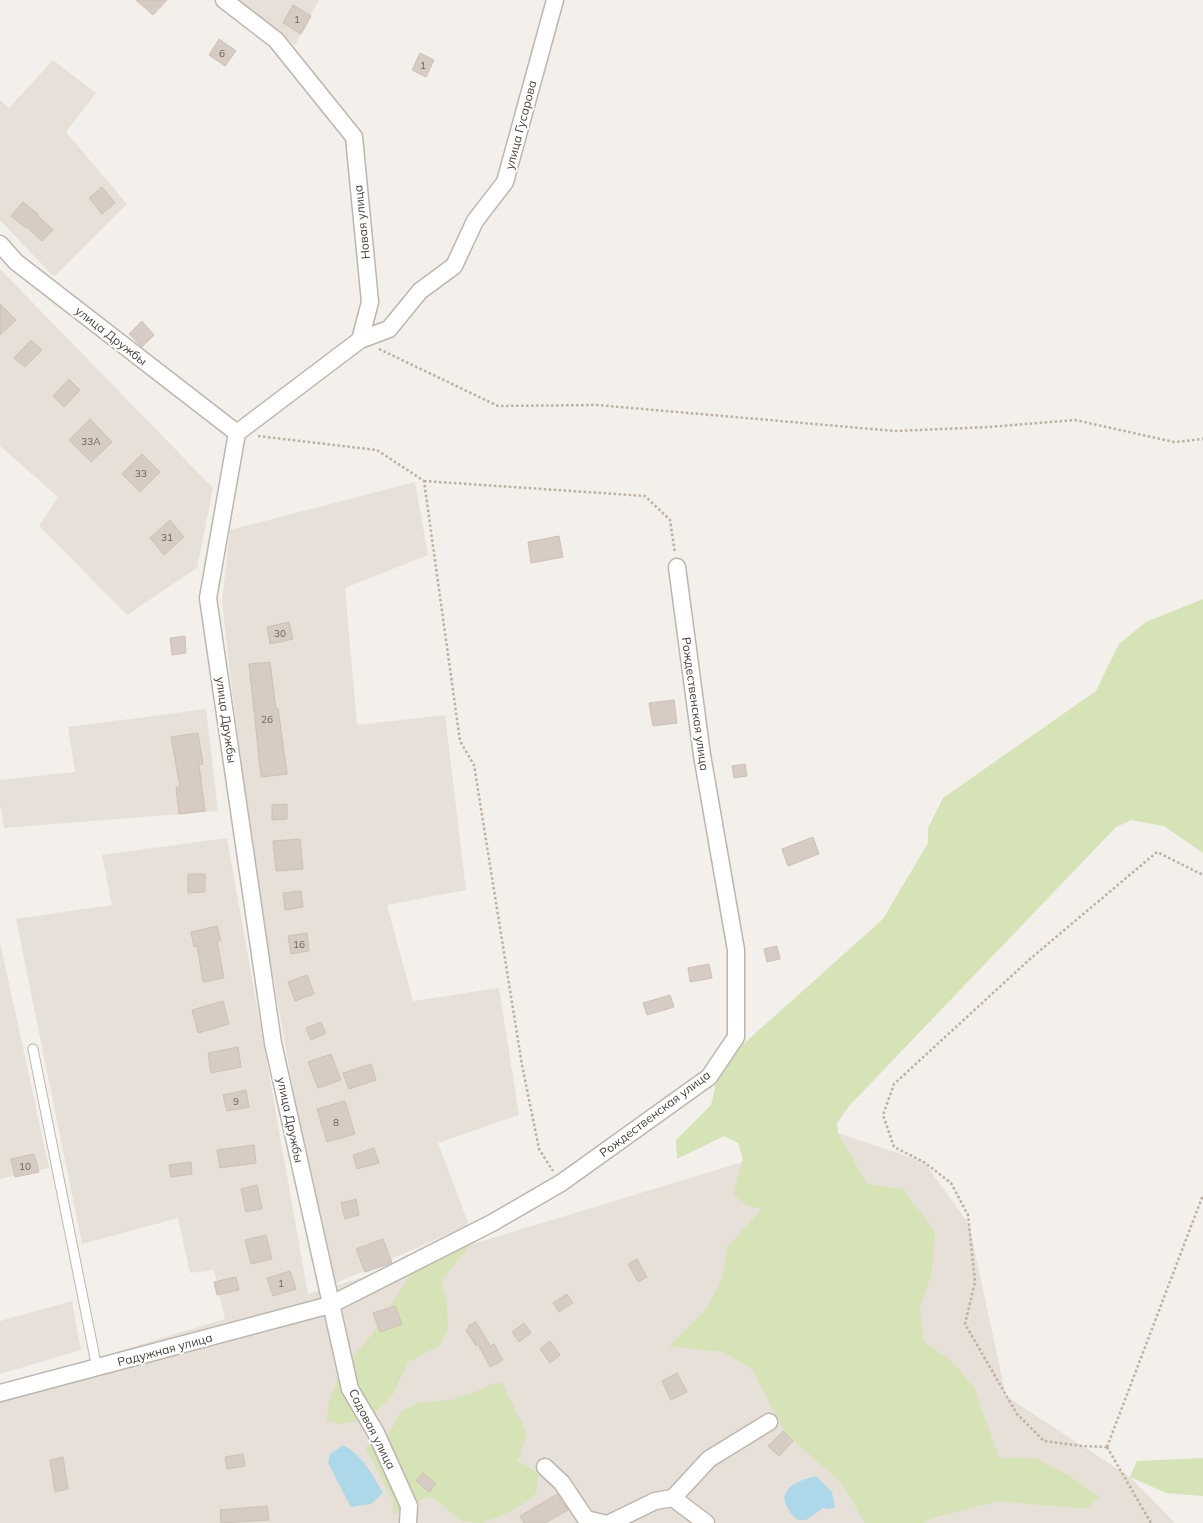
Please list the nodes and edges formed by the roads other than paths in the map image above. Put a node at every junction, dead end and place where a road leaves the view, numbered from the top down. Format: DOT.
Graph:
graph roads {
  1 [pos="224,0"];
  2 [pos="554,0"];
  3 [pos="0,244"];
  4 [pos="360,340"];
  5 [pos="237,433"];
  6 [pos="677,567"];
  7 [pos="33,1049"];
  8 [pos="330,1305"];
  9 [pos="97,1368"];
  10 [pos="0,1393"];
  11 [pos="769,1422"];
  12 [pos="545,1467"];
  13 [pos="673,1498"];
  14 [pos="408,1523"];
  15 [pos="603,1523"];
  16 [pos="610,1523"];
  17 [pos="706,1523"];
  1 -- 4 [label="street, Новая улица"];
  2 -- 4 [label="street, улица Гусарова"];
  3 -- 5 [label="street, улица Дружбы"];
  4 -- 5 [label="street"];
  5 -- 8 [label="street, улица Дружбы"];
  6 -- 8 [label="street, Рождественская улица"];
  7 -- 9 [label="lane"];
  8 -- 9 [label="street, Радужная улица"];
  8 -- 14 [label="street, Садовая улица"];
  9 -- 10 [label="street, Радужная улица"];
  11 -- 13 [label="street"];
  12 -- 15 [label="street"];
  13 -- 16 [label="street"];
  13 -- 17 [label="street"];
}
